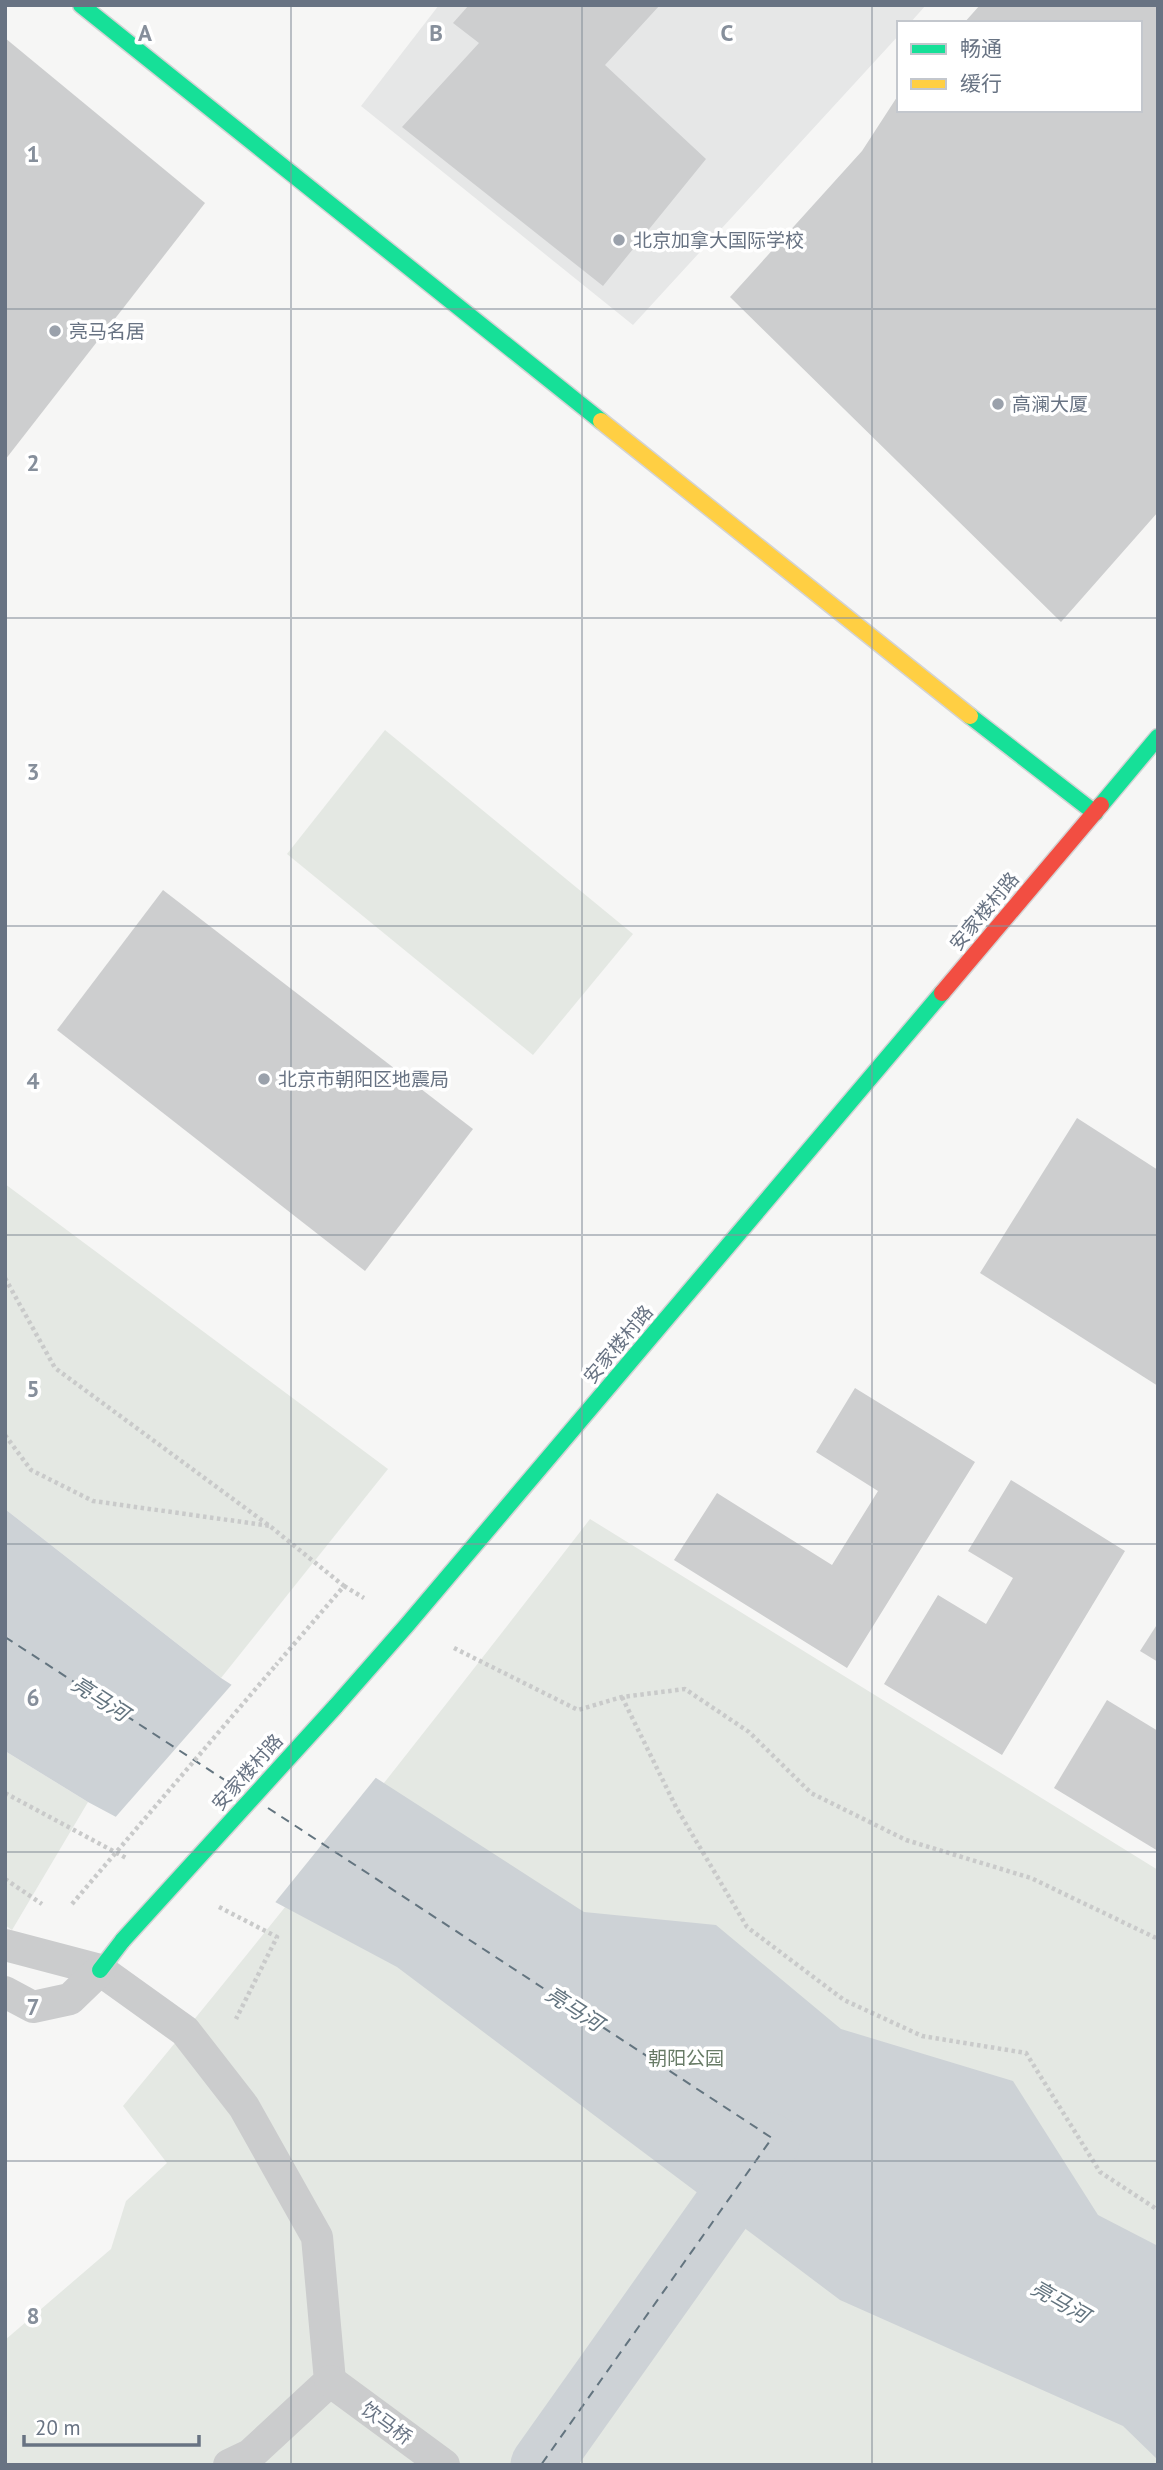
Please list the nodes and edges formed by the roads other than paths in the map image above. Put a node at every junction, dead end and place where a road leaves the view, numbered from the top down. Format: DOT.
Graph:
graph roads {
  1 [pos="81,5"];
  2 [pos="1158,737"];
  3 [pos="1095,813"];
  4 [pos="5,1945"];
  5 [pos="100,1970"];
  6 [pos="5,1992"];
  7 [pos="330,2381"];
  8 [pos="229,2465"];
  9 [pos="444,2465"];
  1 -- 3 [label="street"];
  2 -- 3 [label="street, 安家楼村路"];
  3 -- 5 [label="street, 安家楼村路, bridge"];
  4 -- 5 [label="lane"];
  5 -- 6 [label="lane"];
  5 -- 7 [label="lane"];
  7 -- 8 [label="lane"];
  7 -- 9 [label="lane, 饮马桥"];
}
